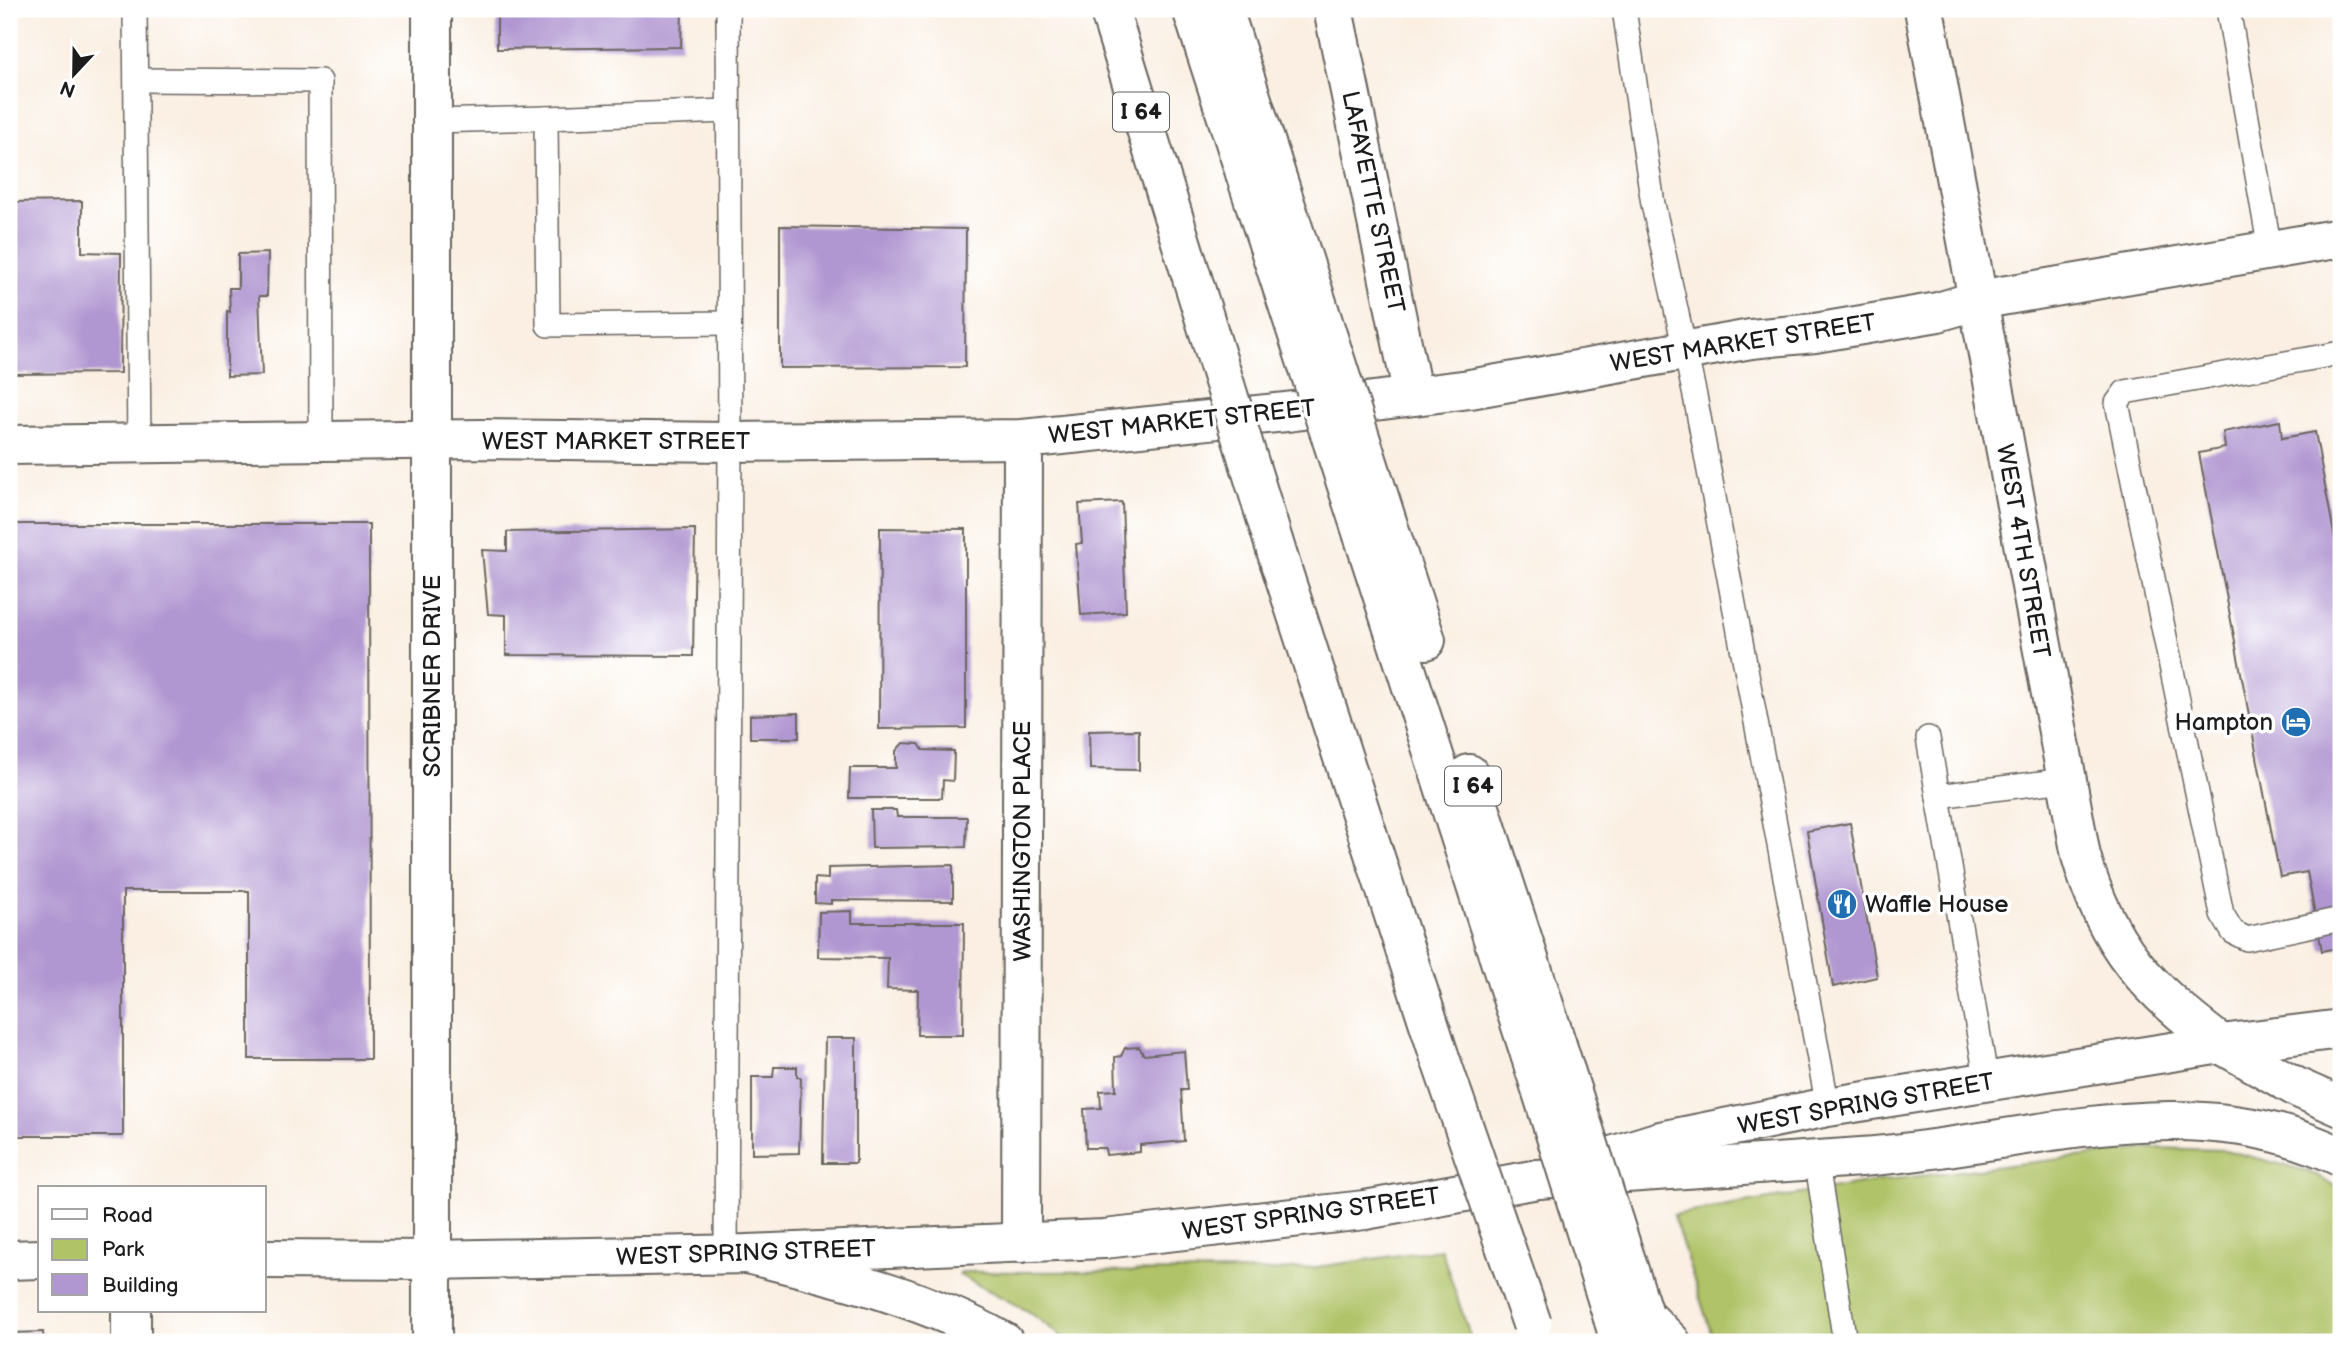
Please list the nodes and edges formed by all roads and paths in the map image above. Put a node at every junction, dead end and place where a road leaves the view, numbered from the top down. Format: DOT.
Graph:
graph roads {
  1 [pos="135,9"];
  2 [pos="432,9"];
  3 [pos="728,9"];
  4 [pos="1109,9"];
  5 [pos="1192,9"];
  6 [pos="1223,9"];
  7 [pos="1333,9"];
  8 [pos="1624,9"];
  9 [pos="1924,9"];
  10 [pos="2228,9"];
  11 [pos="136,80"];
  12 [pos="727,111"];
  13 [pos="546,118"];
  14 [pos="432,121"];
  15 [pos="1258,166"];
  16 [pos="2341,237"];
  17 [pos="2270,250"];
  18 [pos="1978,300"];
  19 [pos="729,323"];
  20 [pos="1686,351"];
  21 [pos="2341,353"];
  22 [pos="1413,396"];
  23 [pos="1023,439"];
  24 [pos="432,441"];
  25 [pos="321,442"];
  26 [pos="730,442"];
  27 [pos="9,445"];
  28 [pos="139,445"];
  29 [pos="1928,738"];
  30 [pos="2065,780"];
  31 [pos="1938,796"];
  32 [pos="2341,919"];
  33 [pos="2341,1029"];
  34 [pos="2221,1044"];
  35 [pos="1987,1083"];
  36 [pos="1828,1107"];
  37 [pos="2341,1107"];
  38 [pos="2341,1157"];
  39 [pos="1816,1158"];
  40 [pos="1538,1179"];
  41 [pos="1021,1242"];
  42 [pos="736,1254"];
  43 [pos="38,1259"];
  44 [pos="266,1259"];
  45 [pos="9,1260"];
  46 [pos="432,1260"];
  47 [pos="131,1312"];
  48 [pos="1632,1329"];
  49 [pos="1535,1333"];
  50 [pos="131,1342"];
  51 [pos="432,1342"];
  52 [pos="1004,1342"];
  53 [pos="1671,1342"];
  54 [pos="1849,1342"];
  1 -- 11 [label="lane"];
  2 -- 14 [label="main road, SCRIBNER DRIVE"];
  3 -- 12 [label="lane"];
  4 -- 49 [label="main road, I 64, bridge"];
  5 -- 15 [label="main road"];
  6 -- 15 [label="main road, I 64"];
  7 -- 22 [label="main road, LAFAYETTE STREET"];
  8 -- 20 [label="lane"];
  9 -- 18 [label="main road, WEST 4TH STREET"];
  10 -- 17 [label="lane"];
  11 -- 25 [label="lane"];
  11 -- 28 [label="lane"];
  12 -- 13 [label="lane"];
  12 -- 19 [label="lane"];
  13 -- 14 [label="lane"];
  13 -- 19 [label="lane"];
  14 -- 24 [label="main road, SCRIBNER DRIVE"];
  15 -- 48 [label="main road, I 64, bridge"];
  16 -- 17 [label="main road, WEST MARKET STREET"];
  17 -- 18 [label="main road, WEST MARKET STREET"];
  18 -- 20 [label="main road, WEST MARKET STREET"];
  18 -- 30 [label="main road, WEST 4TH STREET"];
  19 -- 26 [label="lane"];
  20 -- 22 [label="main road, WEST MARKET STREET"];
  20 -- 36 [label="lane"];
  21 -- 32 [label="lane"];
  22 -- 23 [label="main road, WEST MARKET STREET"];
  23 -- 26 [label="main road, WEST MARKET STREET"];
  23 -- 41 [label="main road, WASHINGTON PLACE"];
  24 -- 25 [label="main road, WEST MARKET STREET"];
  24 -- 26 [label="main road, WEST MARKET STREET"];
  24 -- 46 [label="main road, SCRIBNER DRIVE"];
  25 -- 28 [label="main road, WEST MARKET STREET"];
  26 -- 42 [label="lane"];
  27 -- 28 [label="main road, WEST MARKET STREET"];
  29 -- 31 [label="lane"];
  30 -- 31 [label="lane"];
  30 -- 34 [label="main road, WEST 4TH STREET"];
  31 -- 35 [label="lane"];
  33 -- 34 [label="main road, WEST SPRING STREET"];
  34 -- 35 [label="main road, WEST SPRING STREET"];
  34 -- 37 [label="main road, WEST 4TH STREET"];
  35 -- 36 [label="main road, WEST SPRING STREET"];
  36 -- 40 [label="main road, WEST SPRING STREET"];
  38 -- 39 [label="main road"];
  39 -- 40 [label="main road"];
  39 -- 54 [label="lane"];
  40 -- 41 [label="main road, WEST SPRING STREET"];
  41 -- 42 [label="main road, WEST SPRING STREET"];
  42 -- 46 [label="main road, WEST SPRING STREET"];
  42 -- 52 [label="main road"];
  43 -- 45 [label="main road"];
  44 -- 46 [label="main road, WEST SPRING STREET"];
  46 -- 51 [label="main road, SCRIBNER DRIVE"];
  47 -- 50 [label="main road"];
  48 -- 53 [label="main road"];
}
